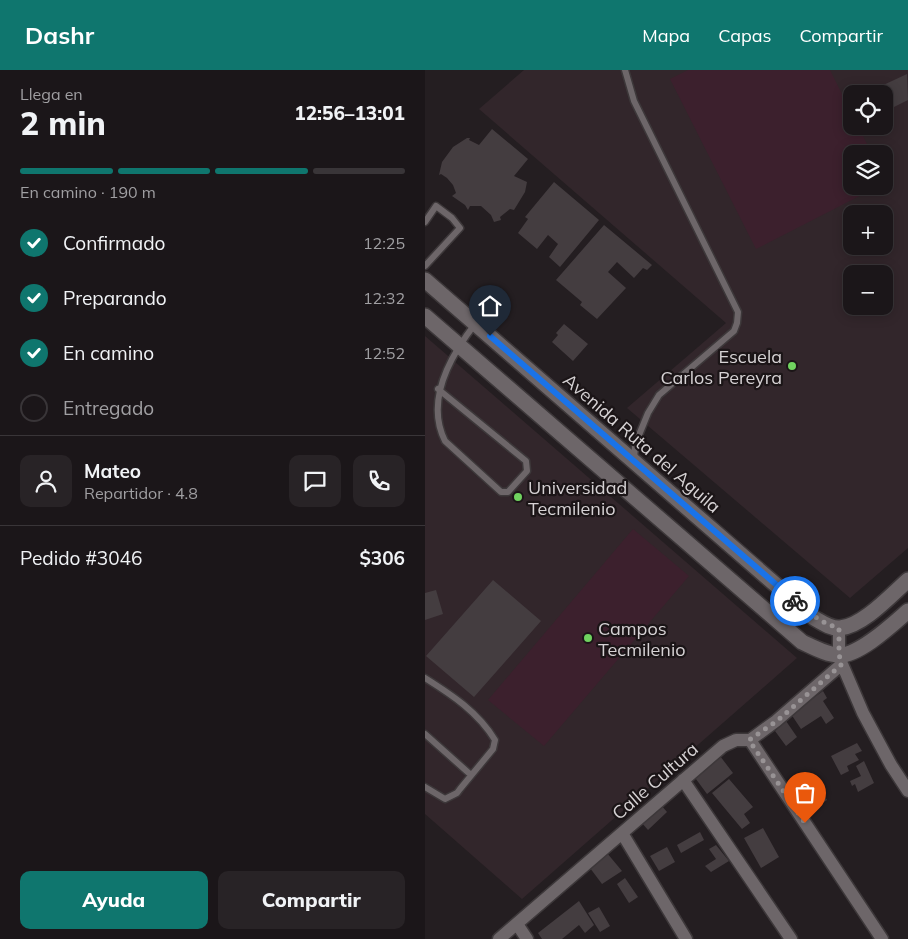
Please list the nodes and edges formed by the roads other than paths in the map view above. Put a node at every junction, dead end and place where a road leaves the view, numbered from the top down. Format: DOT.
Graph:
graph roads {
  1 [pos="625,70"];
  2 [pos="425,222"];
  3 [pos="425,266"];
  4 [pos="425,280"];
  5 [pos="425,316"];
  6 [pos="475,324"];
  7 [pos="458,346"];
  8 [pos="438,389"];
  9 [pos="634,461"];
  10 [pos="713,529"];
  11 [pos="695,549"];
  12 [pos="908,580"];
  13 [pos="908,611"];
  14 [pos="839,628"];
  15 [pos="841,660"];
  16 [pos="425,678"];
  17 [pos="425,734"];
  18 [pos="749,740"];
  19 [pos="471,774"];
  20 [pos="683,780"];
  21 [pos="425,788"];
  22 [pos="908,791"];
  23 [pos="622,833"];
  24 [pos="517,924"];
  25 [pos="499,939"];
  26 [pos="527,939"];
  27 [pos="686,939"];
  28 [pos="791,939"];
  29 [pos="882,939"];
  1 -- 9 [label="lane"];
  2 -- 3 [label="lane"];
  4 -- 6 [label="street, Avenida Ruta del Aguila"];
  5 -- 7 [label="street"];
  6 -- 7 [label="lane"];
  6 -- 9 [label="street, Avenida Ruta del Aguila"];
  7 -- 8 [label="lane"];
  7 -- 11 [label="street"];
  8 -- 8 [label="lane"];
  9 -- 10 [label="street, Avenida Ruta del Aguila"];
  10 -- 11 [label="street"];
  10 -- 14 [label="street, Avenida Ruta del Aguila"];
  11 -- 15 [label="street"];
  12 -- 14 [label="street"];
  13 -- 15 [label="street"];
  14 -- 15 [label="street"];
  15 -- 18 [label="street, Calle Cultura"];
  15 -- 22 [label="street"];
  16 -- 19 [label="lane"];
  17 -- 19 [label="lane"];
  18 -- 20 [label="street, Calle Cultura"];
  18 -- 29 [label="street"];
  19 -- 21 [label="lane"];
  20 -- 23 [label="street, Calle Cultura"];
  20 -- 28 [label="street"];
  23 -- 24 [label="street, Calle Cultura"];
  23 -- 27 [label="street"];
  24 -- 25 [label="street, Calle Cultura"];
  24 -- 26 [label="street"];
}
